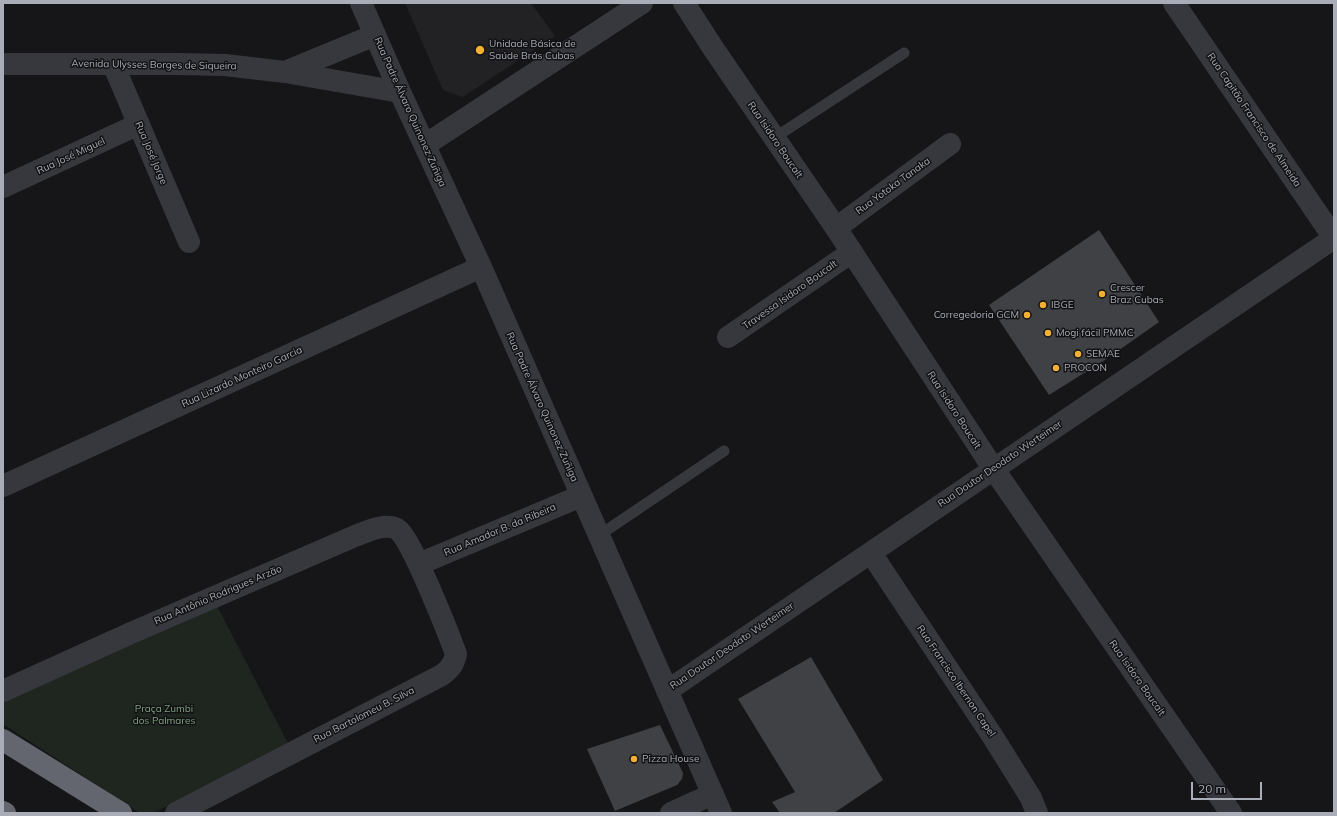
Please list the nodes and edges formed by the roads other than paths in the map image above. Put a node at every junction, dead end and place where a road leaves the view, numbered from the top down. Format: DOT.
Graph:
graph roads {
  1 [pos="361,3"];
  2 [pos="642,3"];
  3 [pos="684,3"];
  4 [pos="1174,3"];
  5 [pos="375,35"];
  6 [pos="904,53"];
  7 [pos="3,64"];
  8 [pos="113,64"];
  9 [pos="285,72"];
  10 [pos="400,92"];
  11 [pos="139,124"];
  12 [pos="774,138"];
  13 [pos="950,144"];
  14 [pos="425,145"];
  15 [pos="3,187"];
  16 [pos="836,228"];
  17 [pos="1334,238"];
  18 [pos="189,242"];
  19 [pos="852,252"];
  20 [pos="481,267"];
  21 [pos="728,337"];
  22 [pos="724,451"];
  23 [pos="992,468"];
  24 [pos="3,486"];
  25 [pos="581,496"];
  26 [pos="598,536"];
  27 [pos="871,553"];
  28 [pos="419,564"];
  29 [pos="667,690"];
  30 [pos="3,691"];
  31 [pos="3,740"];
  32 [pos="717,803"];
  33 [pos="121,813"];
  34 [pos="176,813"];
  35 [pos="671,813"];
  36 [pos="1037,813"];
  37 [pos="1231,813"];
  1 -- 5 [label="street, Rua Padre Álvaro Quinonez Zuñiga"];
  2 -- 14 [label="street"];
  3 -- 12 [label="street, Rua Isidoro Boucalt"];
  4 -- 17 [label="street, Rua Capitão Francisco de Almeida"];
  5 -- 9 [label="street"];
  5 -- 10 [label="street, Rua Padre Álvaro Quinonez Zuñiga"];
  6 -- 12 [label="lane"];
  7 -- 8 [label="street, Avenida Ulysses Borges de Siqueira"];
  8 -- 9 [label="street, Avenida Ulysses Borges de Siqueira"];
  8 -- 11 [label="street, Rua José Jorge"];
  9 -- 10 [label="street, Avenida Ulysses Borges de Siqueira"];
  10 -- 14 [label="street, Rua Padre Álvaro Quinonez Zuñiga"];
  11 -- 15 [label="street, Rua José Miguel"];
  11 -- 18 [label="street, Rua José Jorge"];
  12 -- 16 [label="street, Rua Isidoro Boucalt"];
  13 -- 16 [label="street, Rua Yotoka Tanaka"];
  14 -- 20 [label="street, Rua Padre Álvaro Quinonez Zuñiga"];
  16 -- 19 [label="street, Rua Isidoro Boucalt"];
  17 -- 23 [label="street, Rua Doutor Deodato Werteimer"];
  19 -- 21 [label="street, Travessa Isidoro Boucalt"];
  19 -- 23 [label="street, Rua Isidoro Boucalt"];
  20 -- 24 [label="street, Rua Lizardo Monteiro Garcia"];
  20 -- 25 [label="street, Rua Padre Álvaro Quinonez Zuñiga"];
  22 -- 26 [label="lane"];
  23 -- 27 [label="street, Rua Doutor Deodato Werteimer"];
  23 -- 37 [label="street, Rua Isidoro Boucalt"];
  25 -- 26 [label="street, Rua Padre Álvaro Quinonez Zuñiga"];
  25 -- 28 [label="street, Rua Amador B. da Ribeira"];
  26 -- 29 [label="street, Rua Padre Álvaro Quinonez Zuñiga"];
  27 -- 29 [label="street, Rua Doutor Deodato Werteimer"];
  27 -- 36 [label="street, Rua Francisco Ibernon Capel"];
  28 -- 30 [label="street, Rua Antônio Rodrigues Arzão"];
  28 -- 34 [label="street, Rua Bartolomeu B. Silva"];
  29 -- 32 [label="street, Rua Padre Álvaro Quinonez Zuñiga"];
  31 -- 33 [label="highway"];
  32 -- 35 [label="street"];
}
